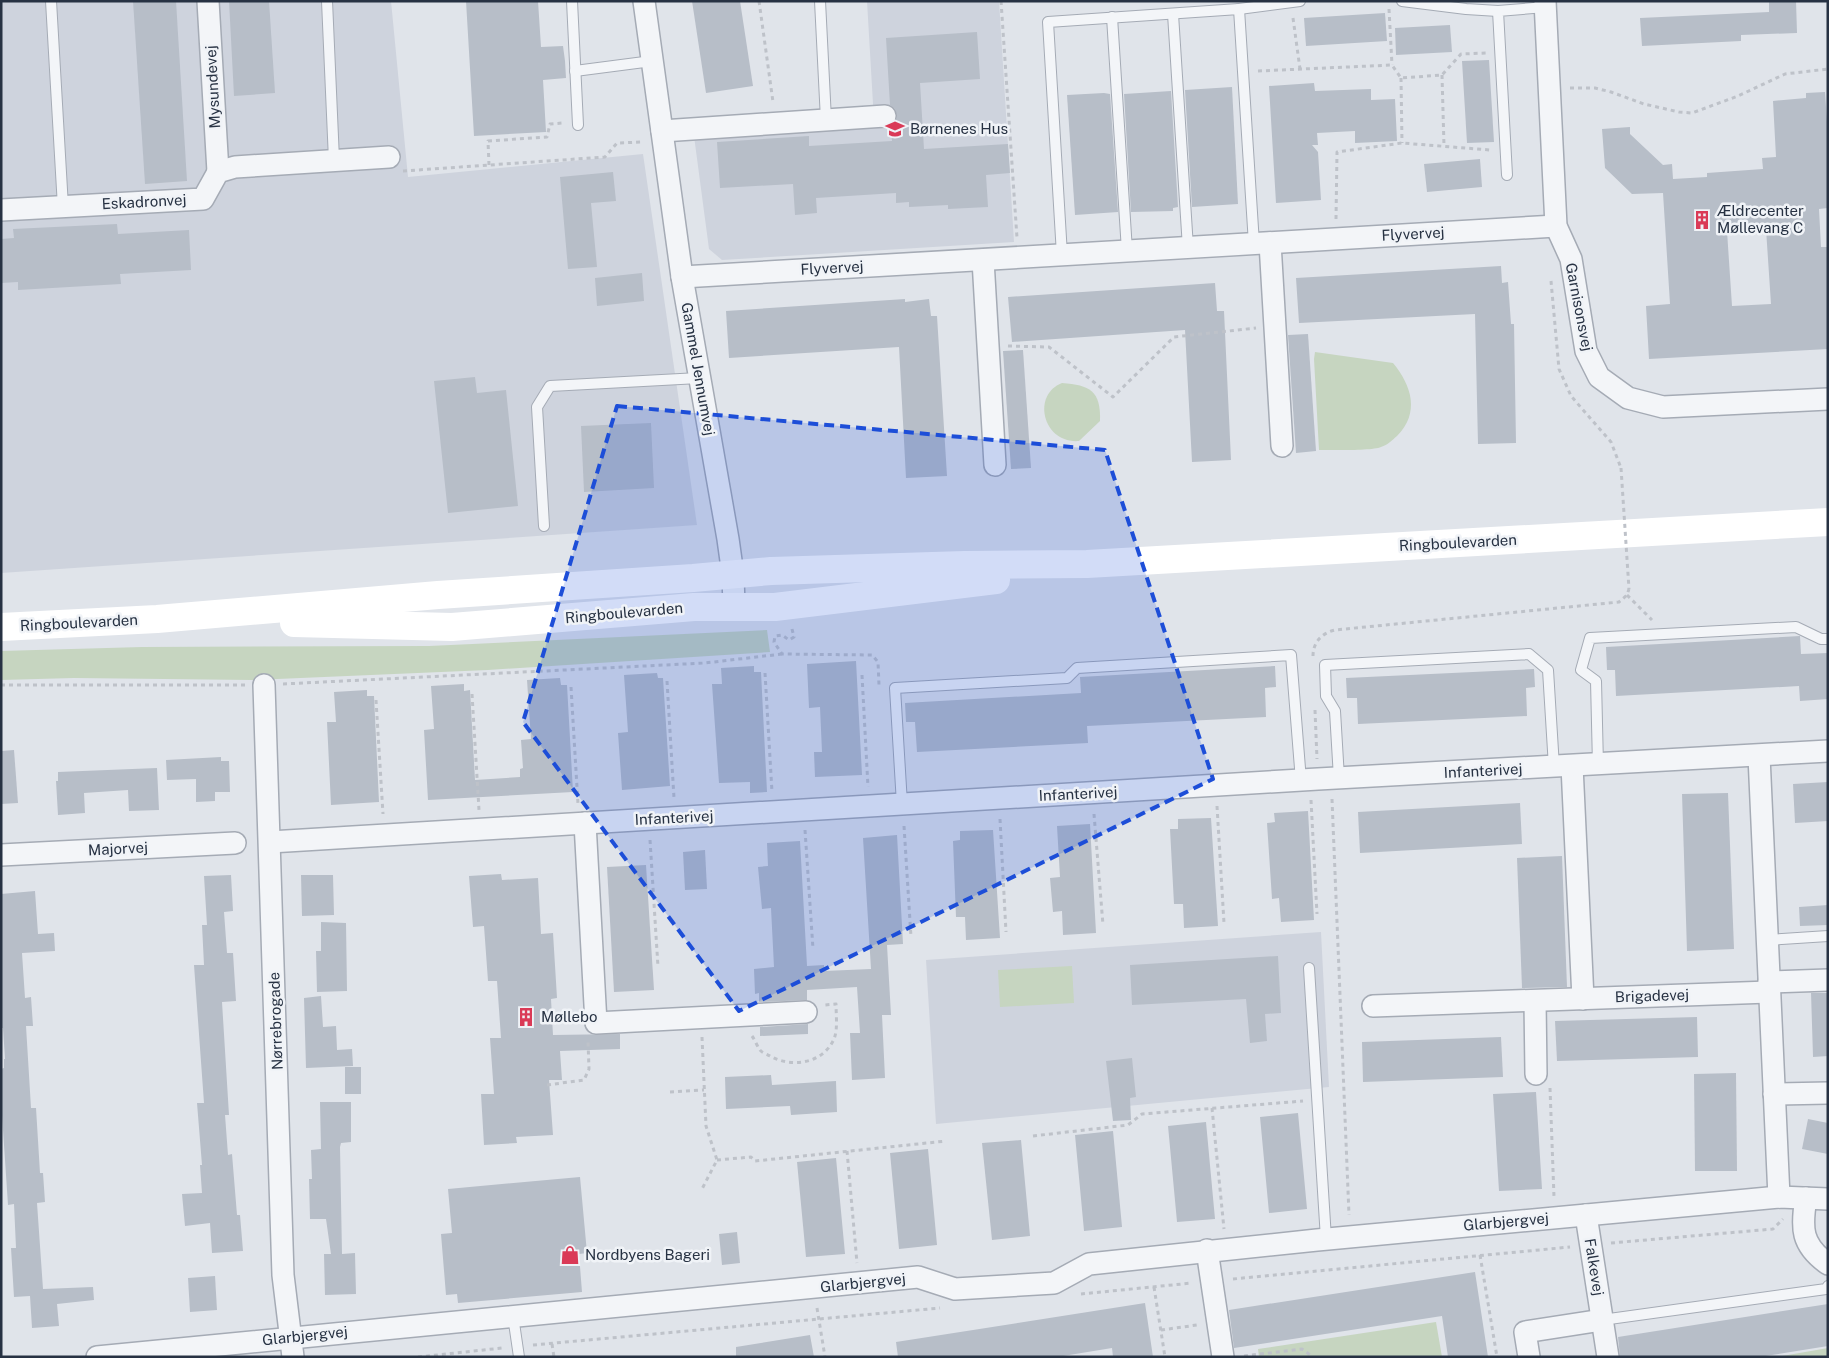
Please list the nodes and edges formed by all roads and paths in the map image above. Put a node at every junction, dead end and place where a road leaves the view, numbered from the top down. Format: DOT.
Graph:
graph roads {
  1 [pos="50,1"];
  2 [pos="208,1"];
  3 [pos="326,1"];
  4 [pos="572,1"];
  5 [pos="644,1"];
  6 [pos="759,1"];
  7 [pos="820,1"];
  8 [pos="1001,1"];
  9 [pos="1388,1"];
  10 [pos="1402,1"];
  11 [pos="1296,2"];
  12 [pos="1546,4"];
  13 [pos="1239,9"];
  14 [pos="1498,11"];
  15 [pos="1173,14"];
  16 [pos="1112,17"];
  17 [pos="1500,52"];
  18 [pos="652,61"];
  19 [pos="1392,65"];
  20 [pos="1300,69"];
  21 [pos="1828,69"];
  22 [pos="575,71"];
  23 [pos="1243,71"];
  24 [pos="1442,75"];
  25 [pos="1401,78"];
  26 [pos="1550,90"];
  27 [pos="885,116"];
  28 [pos="826,120"];
  29 [pos="776,123"];
  30 [pos="578,124"];
  31 [pos="663,136"];
  32 [pos="1402,143"];
  33 [pos="1444,146"];
  34 [pos="1506,151"];
  35 [pos="389,157"];
  36 [pos="334,160"];
  37 [pos="489,165"];
  38 [pos="218,172"];
  39 [pos="1507,175"];
  40 [pos="63,206"];
  41 [pos="1,210"];
  42 [pos="1556,226"];
  43 [pos="1336,239"];
  44 [pos="1262,243"];
  45 [pos="1188,248"];
  46 [pos="1127,251"];
  47 [pos="1062,255"];
  48 [pos="1019,258"];
  49 [pos="983,260"];
  50 [pos="682,277"];
  51 [pos="1275,326"];
  52 [pos="988,346"];
  53 [pos="699,378"];
  54 [pos="1828,398"];
  55 [pos="1282,446"];
  56 [pos="995,464"];
  57 [pos="1621,468"];
  58 [pos="1828,522"];
  59 [pos="544,526"];
  60 [pos="1087,564"];
  61 [pos="733,575"];
  62 [pos="1628,589"];
  63 [pos="1627,594"];
  64 [pos="734,607"];
  65 [pos="775,607"];
  66 [pos="157,619"];
  67 [pos="1,627"];
  68 [pos="1667,634"];
  69 [pos="1828,638"];
  70 [pos="782,654"];
  71 [pos="765,673"];
  72 [pos="862,675"];
  73 [pos="667,681"];
  74 [pos="1,685"];
  75 [pos="264,686"];
  76 [pos="571,687"];
  77 [pos="879,691"];
  78 [pos="472,694"];
  79 [pos="376,700"];
  80 [pos="1828,751"];
  81 [pos="1759,756"];
  82 [pos="1598,765"];
  83 [pos="1563,767"];
  84 [pos="1335,778"];
  85 [pos="1305,780"];
  86 [pos="1216,785"];
  87 [pos="1092,793"];
  88 [pos="998,798"];
  89 [pos="902,804"];
  90 [pos="870,806"];
  91 [pos="804,810"];
  92 [pos="773,812"];
  93 [pos="675,818"];
  94 [pos="649,819"];
  95 [pos="582,823"];
  96 [pos="480,829"];
  97 [pos="385,835"];
  98 [pos="270,842"];
  99 [pos="235,844"];
  100 [pos="1,855"];
  101 [pos="1317,914"];
  102 [pos="1224,923"];
  103 [pos="1103,925"];
  104 [pos="1006,932"];
  105 [pos="1828,936"];
  106 [pos="911,937"];
  107 [pos="1767,940"];
  108 [pos="813,949"];
  109 [pos="658,967"];
  110 [pos="1310,968"];
  111 [pos="1828,980"];
  112 [pos="1769,987"];
  113 [pos="1583,999"];
  114 [pos="1535,1000"];
  115 [pos="1373,1006"];
  116 [pos="806,1012"];
  117 [pos="741,1016"];
  118 [pos="700,1018"];
  119 [pos="596,1023"];
  120 [pos="1536,1074"];
  121 [pos="547,1084"];
  122 [pos="704,1090"];
  123 [pos="670,1092"];
  124 [pos="1828,1093"];
  125 [pos="1774,1094"];
  126 [pos="1212,1108"];
  127 [pos="1306,1109"];
  128 [pos="1033,1136"];
  129 [pos="946,1141"];
  130 [pos="847,1151"];
  131 [pos="717,1160"];
  132 [pos="702,1189"];
  133 [pos="1779,1197"];
  134 [pos="1806,1198"];
  135 [pos="1828,1199"];
  136 [pos="1586,1214"];
  137 [pos="1555,1218"];
  138 [pos="1350,1237"];
  139 [pos="1326,1239"];
  140 [pos="1591,1245"];
  141 [pos="1216,1250"];
  142 [pos="1480,1256"];
  143 [pos="1828,1264"];
  144 [pos="1211,1281"];
  145 [pos="859,1283"];
  146 [pos="1828,1286"];
  147 [pos="1154,1287"];
  148 [pos="814,1288"];
  149 [pos="1075,1295"];
  150 [pos="946,1307"];
  151 [pos="513,1316"];
  152 [pos="819,1320"];
  153 [pos="1602,1320"];
  154 [pos="1217,1322"];
  155 [pos="1160,1330"];
  156 [pos="552,1344"];
  157 [pos="292,1347"];
  158 [pos="518,1352"];
  159 [pos="97,1357"];
  160 [pos="418,1357"];
  161 [pos="554,1357"];
  162 [pos="825,1357"];
  163 [pos="1165,1357"];
  164 [pos="1223,1357"];
  165 [pos="1236,1357"];
  166 [pos="1313,1357"];
  167 [pos="1497,1357"];
  168 [pos="1529,1357"];
  169 [pos="1608,1357"];
  1 -- 40 [label="lane"];
  2 -- 38 [label="street, Mysundevej"];
  3 -- 36 [label="lane"];
  4 -- 22 [label="lane"];
  5 -- 18 [label="street, Gammel Jennumvej"];
  6 -- 29 [label="path"];
  7 -- 28 [label="lane"];
  8 -- 48 [label="path"];
  9 -- 19 [label="path"];
  10 -- 14 [label="lane"];
  11 -- 13 [label="lane"];
  11 -- 20 [label="path"];
  12 -- 14 [label="lane"];
  12 -- 26 [label="street, Garnisonsvej"];
  13 -- 15 [label="lane"];
  13 -- 23 [label="lane"];
  14 -- 17 [label="lane"];
  15 -- 16 [label="lane"];
  15 -- 45 [label="lane"];
  16 -- 46 [label="lane"];
  16 -- 47 [label="lane"];
  17 -- 24 [label="path"];
  17 -- 34 [label="lane"];
  18 -- 22 [label="lane"];
  18 -- 31 [label="street, Gammel Jennumvej"];
  19 -- 20 [label="path"];
  19 -- 25 [label="path"];
  20 -- 23 [label="path"];
  21 -- 26 [label="path"];
  22 -- 30 [label="lane"];
  23 -- 44 [label="lane"];
  24 -- 25 [label="path"];
  24 -- 33 [label="path"];
  25 -- 32 [label="path"];
  26 -- 42 [label="street, Garnisonsvej"];
  27 -- 28 [label="street"];
  28 -- 29 [label="street"];
  29 -- 31 [label="street"];
  30 -- 37 [label="path"];
  31 -- 37 [label="path"];
  31 -- 50 [label="street, Gammel Jennumvej"];
  32 -- 33 [label="path"];
  32 -- 43 [label="path"];
  33 -- 34 [label="path"];
  34 -- 39 [label="lane"];
  35 -- 36 [label="street"];
  35 -- 37 [label="path"];
  36 -- 38 [label="street"];
  38 -- 40 [label="street, Eskadronvej"];
  40 -- 41 [label="street, Eskadronvej"];
  42 -- 43 [label="street, Flyvervej"];
  42 -- 54 [label="street, Garnisonsvej"];
  43 -- 44 [label="street, Flyvervej"];
  44 -- 45 [label="street, Flyvervej"];
  44 -- 51 [label="street"];
  45 -- 46 [label="street, Flyvervej"];
  46 -- 47 [label="street, Flyvervej"];
  47 -- 48 [label="street, Flyvervej"];
  48 -- 49 [label="street, Flyvervej"];
  49 -- 50 [label="street, Flyvervej"];
  49 -- 52 [label="street"];
  50 -- 53 [label="street, Gammel Jennumvej"];
  51 -- 52 [label="path"];
  51 -- 55 [label="street"];
  52 -- 56 [label="street"];
  53 -- 59 [label="lane"];
  53 -- 61 [label="street, Gammel Jennumvej"];
  57 -- 62 [label="path, bridge"];
  58 -- 60 [label="main road, Ringboulevarden"];
  60 -- 61 [label="main road, Ringboulevarden"];
  60 -- 65 [label="main road, Ringboulevarden"];
  61 -- 64 [label="street, Gammel Jennumvej"];
  61 -- 66 [label="main road, Ringboulevarden"];
  63 -- 68 [label="path"];
  64 -- 65 [label="main road, Ringboulevarden"];
  64 -- 66 [label="main road, Ringboulevarden"];
  65 -- 70 [label="path"];
  66 -- 67 [label="main road, Ringboulevarden"];
  68 -- 69 [label="lane"];
  68 -- 82 [label="lane"];
  70 -- 75 [label="path"];
  70 -- 77 [label="path"];
  71 -- 92 [label="path"];
  72 -- 90 [label="path"];
  73 -- 93 [label="path"];
  74 -- 75 [label="path"];
  75 -- 98 [label="street, Nørrebrogade"];
  76 -- 95 [label="path"];
  78 -- 96 [label="path"];
  79 -- 97 [label="path"];
  80 -- 81 [label="street, Infanterivej"];
  81 -- 82 [label="street, Infanterivej"];
  81 -- 107 [label="street"];
  82 -- 83 [label="street, Infanterivej"];
  83 -- 84 [label="street, Infanterivej"];
  83 -- 84 [label="lane"];
  83 -- 113 [label="street"];
  84 -- 85 [label="street, Infanterivej"];
  84 -- 138 [label="path"];
  85 -- 86 [label="street, Infanterivej"];
  85 -- 89 [label="lane"];
  85 -- 101 [label="path"];
  86 -- 87 [label="street, Infanterivej"];
  86 -- 102 [label="path"];
  87 -- 88 [label="street, Infanterivej"];
  87 -- 103 [label="path"];
  88 -- 89 [label="street, Infanterivej"];
  88 -- 104 [label="path"];
  89 -- 90 [label="street, Infanterivej"];
  89 -- 106 [label="path"];
  90 -- 91 [label="street, Infanterivej"];
  91 -- 92 [label="street, Infanterivej"];
  91 -- 108 [label="path"];
  92 -- 93 [label="street, Infanterivej"];
  93 -- 94 [label="street, Infanterivej"];
  94 -- 95 [label="street, Infanterivej"];
  94 -- 109 [label="path"];
  95 -- 96 [label="street, Infanterivej"];
  95 -- 119 [label="street"];
  96 -- 97 [label="street, Infanterivej"];
  97 -- 98 [label="street, Infanterivej"];
  98 -- 157 [label="street, Nørrebrogade"];
  99 -- 100 [label="street, Majorvej"];
  105 -- 107 [label="lane"];
  107 -- 112 [label="street"];
  110 -- 139 [label="lane"];
  111 -- 112 [label="street, Brigadevej"];
  112 -- 113 [label="street, Brigadevej"];
  112 -- 125 [label="street"];
  113 -- 114 [label="street, Brigadevej"];
  114 -- 115 [label="street, Brigadevej"];
  114 -- 120 [label="street"];
  116 -- 117 [label="street"];
  116 -- 117 [label="path"];
  117 -- 118 [label="street"];
  118 -- 119 [label="street"];
  118 -- 122 [label="path"];
  119 -- 121 [label="path"];
  120 -- 137 [label="path"];
  122 -- 123 [label="path"];
  122 -- 131 [label="path"];
  124 -- 125 [label="street"];
  125 -- 133 [label="street"];
  126 -- 127 [label="path"];
  126 -- 128 [label="path"];
  126 -- 141 [label="path"];
  129 -- 130 [label="path"];
  130 -- 131 [label="path"];
  130 -- 145 [label="path"];
  131 -- 132 [label="path"];
  133 -- 134 [label="street, Glarbjergvej"];
  133 -- 136 [label="street, Glarbjergvej"];
  134 -- 135 [label="street, Glarbjergvej"];
  134 -- 140 [label="path"];
  134 -- 143 [label="street"];
  136 -- 137 [label="street, Glarbjergvej"];
  136 -- 140 [label="street, Falkevej"];
  137 -- 138 [label="street, Glarbjergvej"];
  138 -- 139 [label="street, Glarbjergvej"];
  139 -- 141 [label="street, Glarbjergvej"];
  140 -- 142 [label="path"];
  140 -- 153 [label="street, Falkevej"];
  141 -- 144 [label="street"];
  141 -- 145 [label="street, Glarbjergvej"];
  142 -- 144 [label="path"];
  142 -- 167 [label="path"];
  144 -- 147 [label="path"];
  144 -- 154 [label="street"];
  145 -- 148 [label="street, Glarbjergvej"];
  146 -- 153 [label="lane"];
  147 -- 149 [label="path"];
  147 -- 155 [label="path"];
  148 -- 151 [label="street, Glarbjergvej"];
  148 -- 152 [label="path"];
  150 -- 152 [label="path"];
  151 -- 157 [label="street, Glarbjergvej"];
  151 -- 158 [label="lane"];
  152 -- 156 [label="path"];
  152 -- 162 [label="path"];
  153 -- 168 [label="street"];
  153 -- 169 [label="street, Falkevej"];
  154 -- 155 [label="path"];
  154 -- 164 [label="street"];
  155 -- 163 [label="path"];
  156 -- 158 [label="path"];
  156 -- 161 [label="path"];
  157 -- 159 [label="street, Glarbjergvej"];
  158 -- 160 [label="path"];
  165 -- 166 [label="path"];
}
